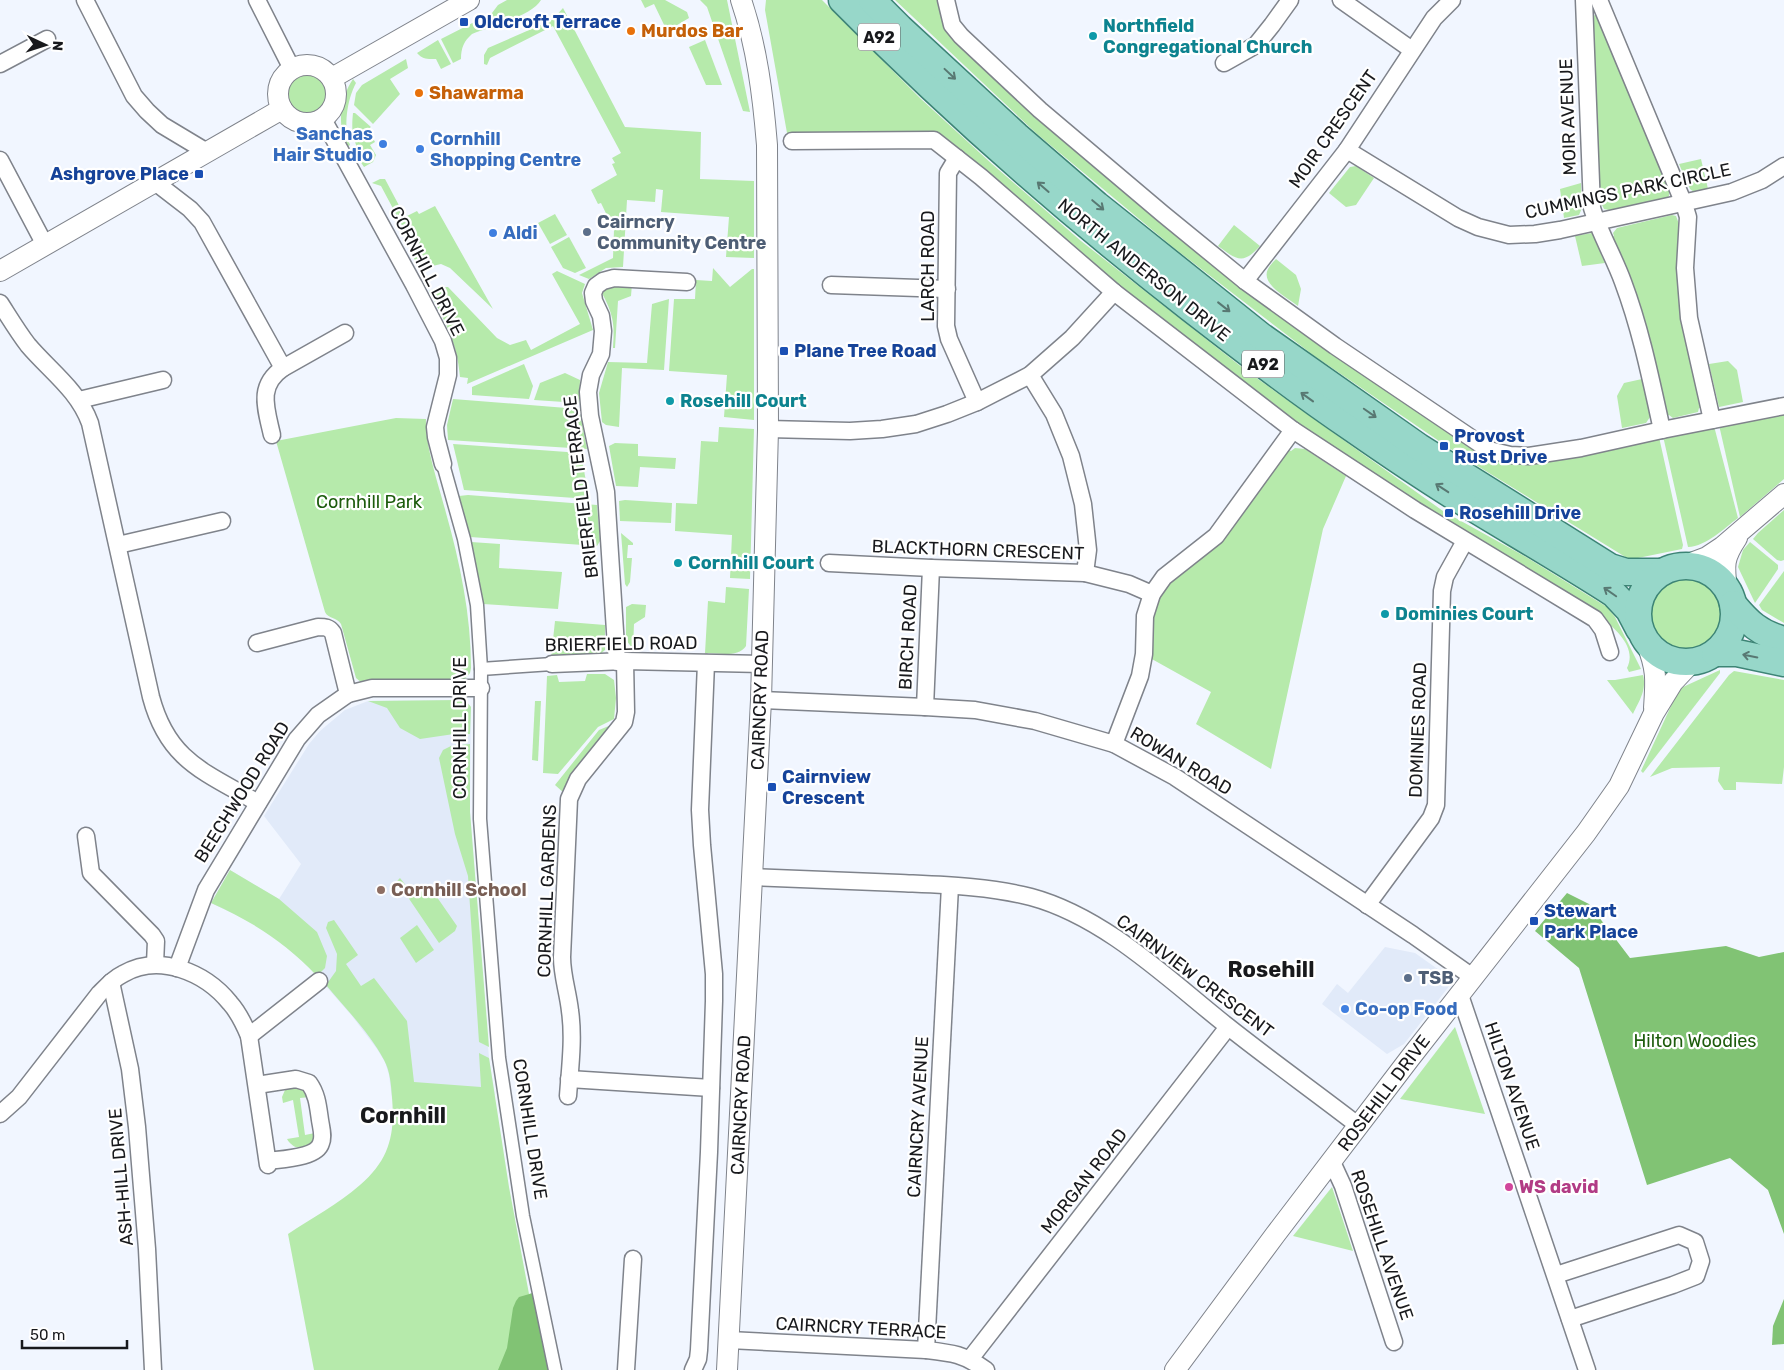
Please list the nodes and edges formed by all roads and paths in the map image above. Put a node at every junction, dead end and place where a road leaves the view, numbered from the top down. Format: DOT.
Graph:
graph roads {
  1 [pos="86,0"];
  2 [pos="257,0"];
  3 [pos="469,0"];
  4 [pos="741,0"];
  5 [pos="754,0"];
  6 [pos="842,0"];
  7 [pos="872,0"];
  8 [pos="946,0"];
  9 [pos="1290,0"];
  10 [pos="1341,0"];
  11 [pos="1452,0"];
  12 [pos="1584,0"];
  13 [pos="1600,0"];
  14 [pos="751,31"];
  15 [pos="47,38"];
  16 [pos="1412,50"];
  17 [pos="1224,63"];
  18 [pos="0,64"];
  19 [pos="292,69"];
  20 [pos="332,78"];
  21 [pos="282,109"];
  22 [pos="323,119"];
  23 [pos="792,141"];
  24 [pos="1347,150"];
  25 [pos="207,152"];
  26 [pos="957,158"];
  27 [pos="0,160"];
  28 [pos="1784,166"];
  29 [pos="155,182"];
  30 [pos="1684,204"];
  31 [pos="1596,222"];
  32 [pos="45,245"];
  33 [pos="0,271"];
  34 [pos="1245,281"];
  35 [pos="687,282"];
  36 [pos="831,285"];
  37 [pos="947,289"];
  38 [pos="1114,292"];
  39 [pos="0,303"];
  40 [pos="345,333"];
  41 [pos="283,368"];
  42 [pos="1030,375"];
  43 [pos="163,380"];
  44 [pos="79,400"];
  45 [pos="977,402"];
  46 [pos="1784,406"];
  47 [pos="1712,420"];
  48 [pos="768,429"];
  49 [pos="1293,430"];
  50 [pos="1662,430"];
  51 [pos="272,435"];
  52 [pos="443,464"];
  53 [pos="1784,494"];
  54 [pos="222,521"];
  55 [pos="1741,532"];
  56 [pos="1465,541"];
  57 [pos="118,545"];
  58 [pos="828,563"];
  59 [pos="931,568"];
  60 [pos="1672,569"];
  61 [pos="1085,573"];
  62 [pos="1152,594"];
  63 [pos="1730,597"];
  64 [pos="1643,636"];
  65 [pos="1784,640"];
  66 [pos="256,643"];
  67 [pos="1610,652"];
  68 [pos="1715,653"];
  69 [pos="621,662"];
  70 [pos="706,663"];
  71 [pos="1691,663"];
  72 [pos="1784,663"];
  73 [pos="552,664"];
  74 [pos="762,664"];
  75 [pos="481,669"];
  76 [pos="481,688"];
  77 [pos="348,694"];
  78 [pos="761,700"];
  79 [pos="925,707"];
  80 [pos="1654,713"];
  81 [pos="1114,744"];
  82 [pos="258,803"];
  83 [pos="86,836"];
  84 [pos="752,877"];
  85 [pos="950,886"];
  86 [pos="1367,905"];
  87 [pos="155,964"];
  88 [pos="177,968"];
  89 [pos="1474,978"];
  90 [pos="319,981"];
  91 [pos="111,982"];
  92 [pos="1460,995"];
  93 [pos="1228,1027"];
  94 [pos="250,1036"];
  95 [pos="569,1079"];
  96 [pos="257,1085"];
  97 [pos="710,1088"];
  98 [pos="568,1096"];
  99 [pos="0,1114"];
  100 [pos="1359,1126"];
  101 [pos="1332,1162"];
  102 [pos="633,1259"];
  103 [pos="1556,1275"];
  104 [pos="1570,1319"];
  105 [pos="729,1340"];
  106 [pos="1394,1342"];
  107 [pos="926,1350"];
  108 [pos="970,1359"];
  109 [pos="153,1370"];
  110 [pos="554,1370"];
  111 [pos="626,1370"];
  112 [pos="693,1370"];
  113 [pos="727,1370"];
  114 [pos="986,1370"];
  115 [pos="1175,1370"];
  116 [pos="1587,1370"];
  1 -- 25 [label="street"];
  2 -- 19 [label="street"];
  3 -- 20 [label="street"];
  4 -- 14 [label="street, CAIRNCRY ROAD"];
  5 -- 14 [label="street, CAIRNCRY ROAD"];
  64 -- 6 [label="main road, NORTH ANDERSON DRIVE / A92, one-way"];
  7 -- 60 [label="main road, NORTH ANDERSON DRIVE / A92, one-way"];
  8 -- 34 [label="street"];
  9 -- 17 [label="street"];
  10 -- 16 [label="street"];
  11 -- 16 [label="street, MOIR CRESCENT"];
  12 -- 31 [label="street, MOIR AVENUE"];
  13 -- 30 [label="street"];
  14 -- 48 [label="street, CAIRNCRY ROAD"];
  15 -- 18 [label="street"];
  16 -- 24 [label="street, MOIR CRESCENT"];
  19 -- 20 [label="street"];
  19 -- 21 [label="street"];
  20 -- 22 [label="street"];
  21 -- 22 [label="street"];
  21 -- 25 [label="street"];
  22 -- 52 [label="street, CORNHILL DRIVE"];
  23 -- 26 [label="street, NORTH ANDERSON DRIVE"];
  24 -- 31 [label="street, CUMMINGS PARK CIRCLE"];
  24 -- 34 [label="street, MOIR CRESCENT"];
  25 -- 29 [label="street"];
  26 -- 37 [label="street, LARCH ROAD"];
  26 -- 38 [label="street, NORTH ANDERSON DRIVE"];
  27 -- 32 [label="street"];
  28 -- 30 [label="street, CUMMINGS PARK CIRCLE"];
  29 -- 32 [label="street"];
  29 -- 41 [label="street"];
  30 -- 31 [label="street, CUMMINGS PARK CIRCLE"];
  30 -- 47 [label="street"];
  31 -- 50 [label="street, MOIR AVENUE"];
  32 -- 33 [label="street"];
  34 -- 50 [label="street"];
  35 -- 69 [label="street, BRIERFIELD TERRACE"];
  36 -- 37 [label="street"];
  37 -- 45 [label="street, LARCH ROAD"];
  38 -- 42 [label="street"];
  38 -- 49 [label="street, NORTH ANDERSON DRIVE"];
  39 -- 44 [label="street"];
  40 -- 41 [label="street"];
  41 -- 51 [label="street"];
  42 -- 45 [label="street"];
  42 -- 61 [label="street"];
  43 -- 44 [label="street"];
  44 -- 57 [label="street"];
  45 -- 48 [label="street"];
  46 -- 47 [label="street"];
  47 -- 50 [label="street"];
  48 -- 74 [label="street, CAIRNCRY ROAD"];
  49 -- 56 [label="street, NORTH ANDERSON DRIVE"];
  49 -- 62 [label="street"];
  52 -- 75 [label="street, CORNHILL DRIVE"];
  53 -- 55 [label="street"];
  54 -- 57 [label="street"];
  55 -- 60 [label="street"];
  55 -- 63 [label="street"];
  56 -- 67 [label="street, NORTH ANDERSON DRIVE"];
  56 -- 86 [label="street, DOMINIES ROAD"];
  57 -- 82 [label="street"];
  58 -- 59 [label="street, BLACKTHORN CRESCENT"];
  59 -- 61 [label="street, BLACKTHORN CRESCENT"];
  59 -- 79 [label="street, BIRCH ROAD"];
  60 -- 63 [label="main road, A92"];
  60 -- 64 [label="main road"];
  61 -- 62 [label="street, BLACKTHORN CRESCENT"];
  62 -- 81 [label="street"];
  63 -- 65 [label="main road, A92"];
  63 -- 68 [label="main road"];
  64 -- 71 [label="main road, A92"];
  64 -- 80 [label="street, ROSEHILL DRIVE"];
  66 -- 77 [label="street"];
  68 -- 71 [label="main road"];
  72 -- 68 [label="main road, one-way"];
  69 -- 70 [label="street, BRIERFIELD ROAD"];
  69 -- 73 [label="street, BRIERFIELD ROAD"];
  69 -- 95 [label="street, CORNHILL GARDENS"];
  70 -- 74 [label="street, BRIERFIELD ROAD"];
  70 -- 97 [label="street, CAIRNCRY ROAD"];
  71 -- 80 [label="street, ROSEHILL DRIVE"];
  73 -- 75 [label="street, BRIERFIELD ROAD"];
  74 -- 78 [label="street, CAIRNCRY ROAD"];
  75 -- 76 [label="street, CORNHILL DRIVE"];
  76 -- 77 [label="street, BEECHWOOD ROAD"];
  76 -- 110 [label="street, CORNHILL DRIVE"];
  77 -- 82 [label="street, BEECHWOOD ROAD"];
  78 -- 79 [label="street, ROWAN ROAD"];
  78 -- 84 [label="street, CAIRNCRY ROAD"];
  79 -- 81 [label="street, ROWAN ROAD"];
  80 -- 89 [label="street, ROSEHILL DRIVE"];
  81 -- 86 [label="street, ROWAN ROAD"];
  82 -- 88 [label="street, BEECHWOOD ROAD"];
  83 -- 87 [label="street"];
  84 -- 85 [label="street, CAIRNVIEW CRESCENT"];
  84 -- 105 [label="street, CAIRNCRY ROAD"];
  85 -- 93 [label="street, CAIRNVIEW CRESCENT"];
  85 -- 107 [label="street, CAIRNCRY AVENUE"];
  86 -- 89 [label="street, ROWAN ROAD"];
  87 -- 88 [label="street"];
  87 -- 91 [label="street"];
  88 -- 94 [label="street"];
  89 -- 92 [label="street, ROSEHILL DRIVE"];
  90 -- 94 [label="street"];
  91 -- 99 [label="street"];
  91 -- 109 [label="street, ASH-HILL DRIVE"];
  92 -- 100 [label="street, ROSEHILL DRIVE"];
  92 -- 103 [label="street, HILTON AVENUE"];
  93 -- 100 [label="street, CAIRNVIEW CRESCENT"];
  93 -- 108 [label="street, MORGAN ROAD"];
  94 -- 96 [label="street"];
  95 -- 97 [label="street"];
  95 -- 98 [label="street, CORNHILL GARDENS"];
  96 -- 96 [label="street"];
  97 -- 112 [label="street, CAIRNCRY ROAD"];
  100 -- 101 [label="street, ROSEHILL DRIVE"];
  101 -- 106 [label="street, ROSEHILL AVENUE"];
  101 -- 115 [label="street, ROSEHILL DRIVE"];
  102 -- 111 [label="street"];
  103 -- 104 [label="street, HILTON AVENUE"];
  103 -- 104 [label="street"];
  104 -- 116 [label="street, HILTON AVENUE"];
  105 -- 107 [label="street, CAIRNCRY TERRACE"];
  105 -- 113 [label="street, CAIRNCRY ROAD"];
  107 -- 108 [label="street, CAIRNCRY TERRACE"];
  108 -- 114 [label="street, CAIRNCRY TERRACE"];
}
